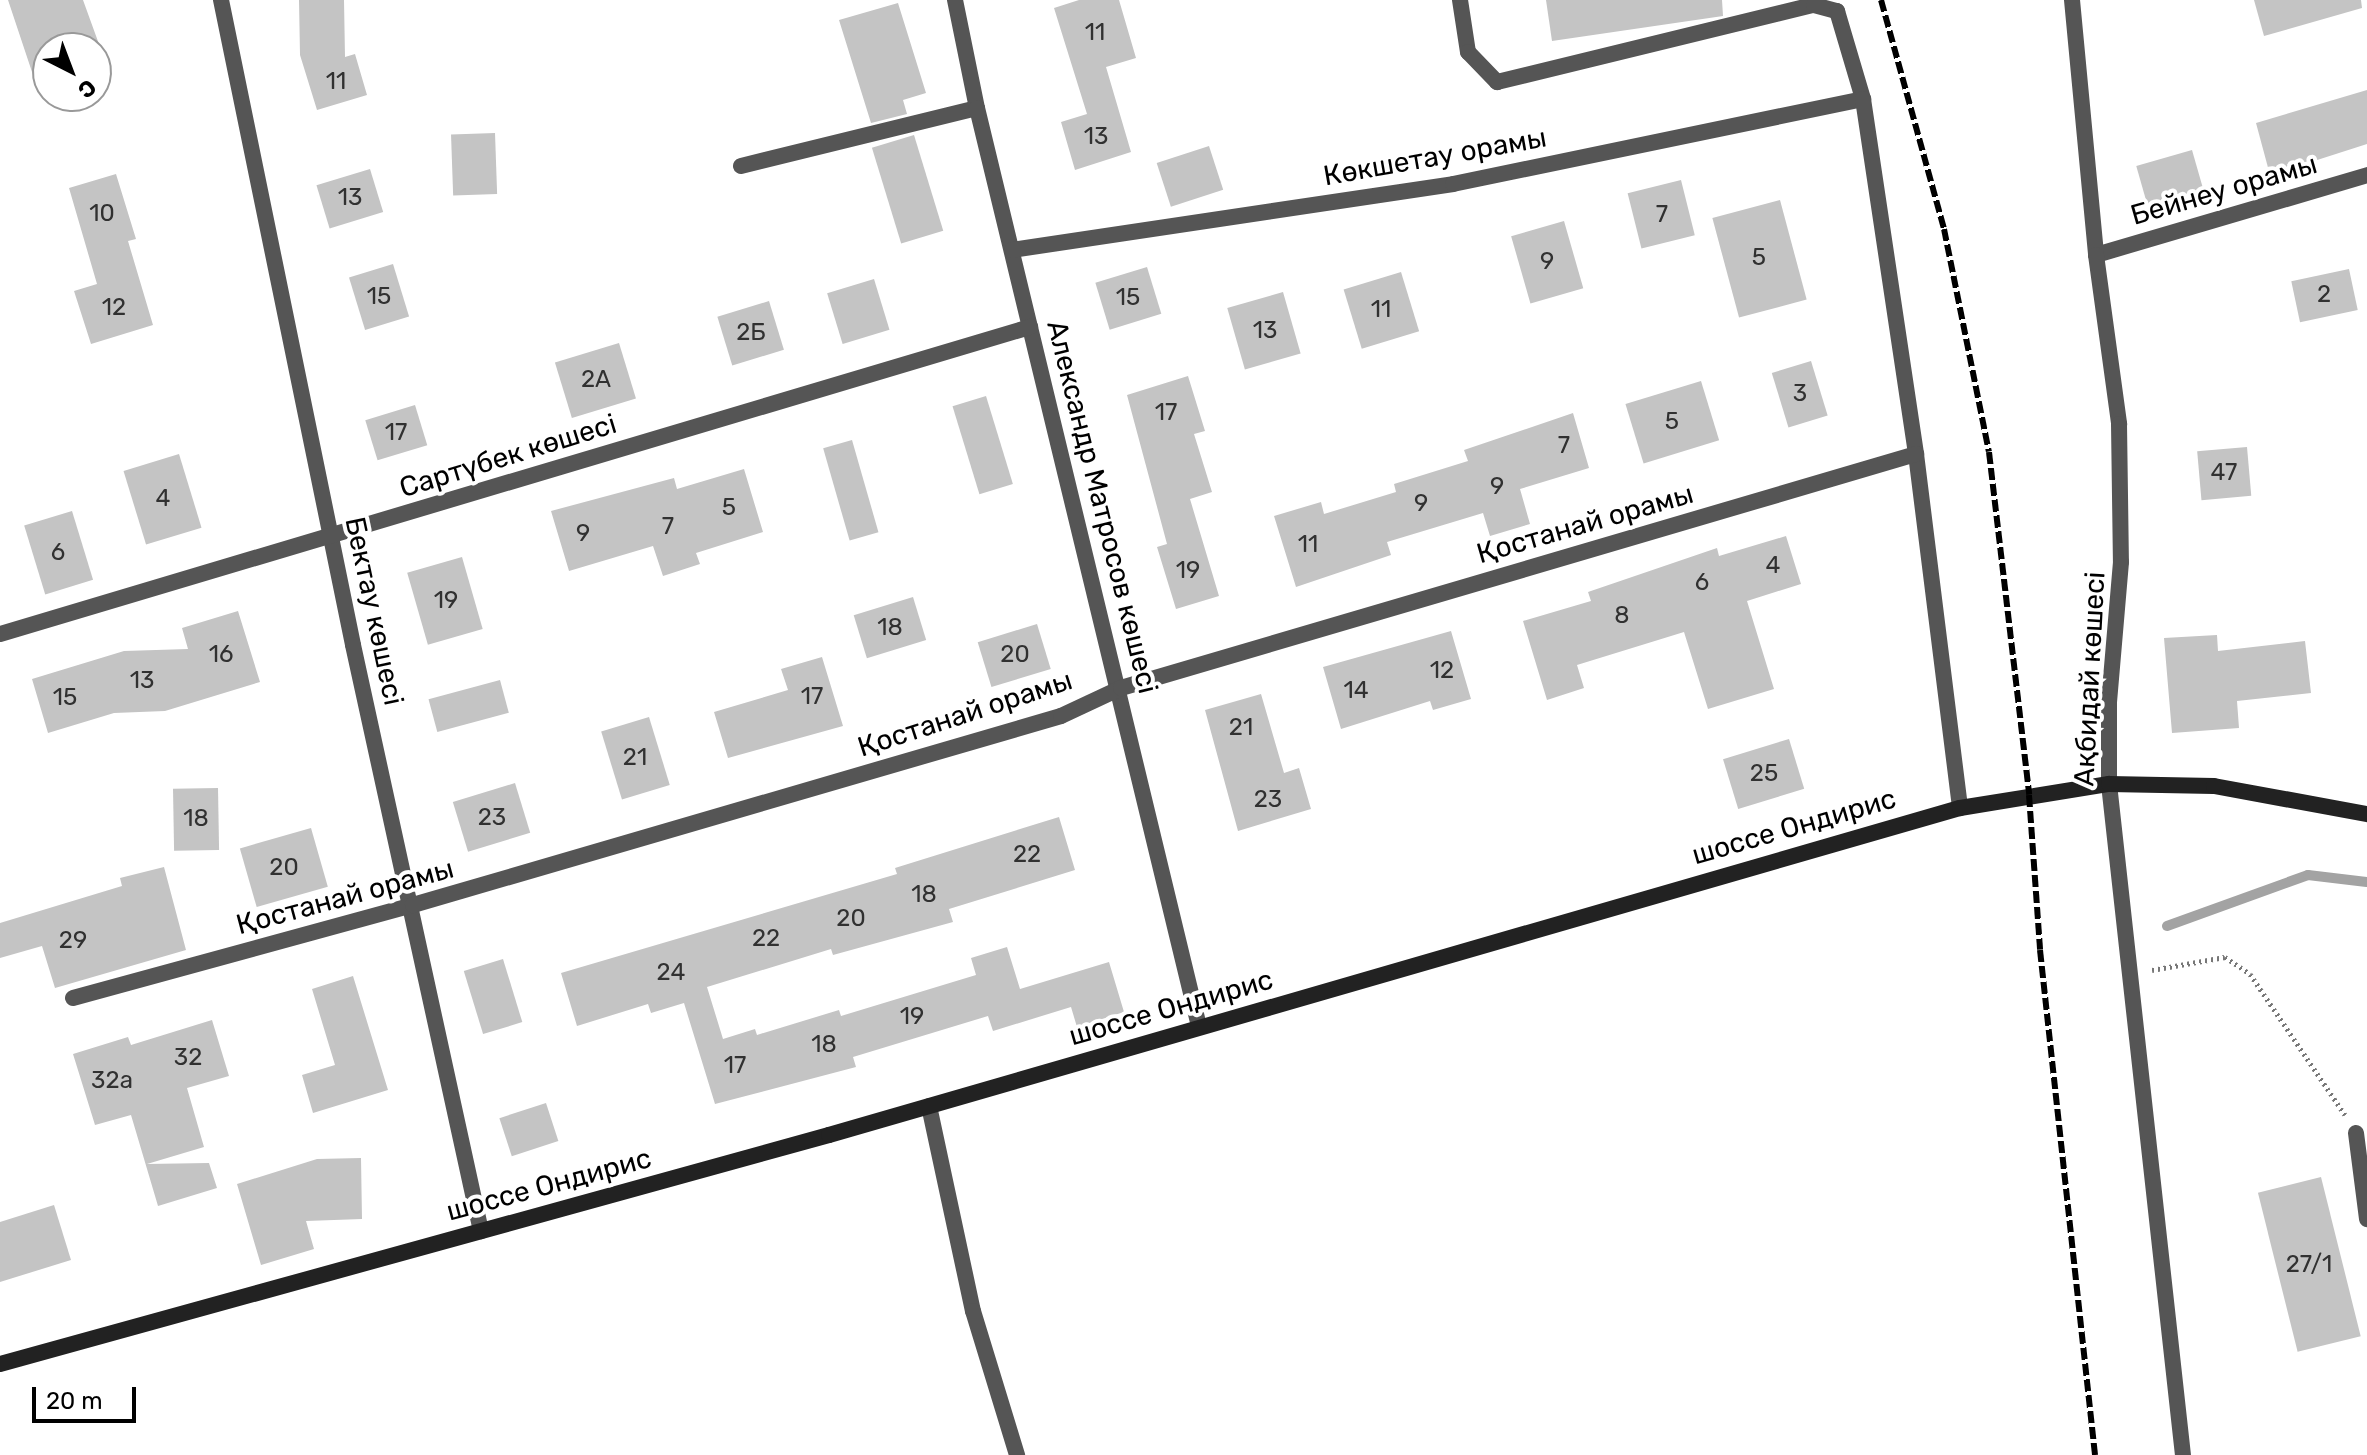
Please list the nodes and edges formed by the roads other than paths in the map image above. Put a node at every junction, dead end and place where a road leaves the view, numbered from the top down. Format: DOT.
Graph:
graph roads {
  1 [pos="221,0"];
  2 [pos="955,0"];
  3 [pos="1460,0"];
  4 [pos="2072,0"];
  5 [pos="1863,99"];
  6 [pos="977,108"];
  7 [pos="741,166"];
  8 [pos="2367,175"];
  9 [pos="1012,250"];
  10 [pos="2096,255"];
  11 [pos="1030,327"];
  12 [pos="1916,454"];
  13 [pos="331,536"];
  14 [pos="0,634"];
  15 [pos="1121,688"];
  16 [pos="2109,784"];
  17 [pos="1960,808"];
  18 [pos="2367,814"];
  19 [pos="413,905"];
  20 [pos="73,998"];
  21 [pos="1199,1026"];
  22 [pos="929,1106"];
  23 [pos="2356,1133"];
  24 [pos="2367,1216"];
  25 [pos="481,1231"];
  26 [pos="0,1364"];
  27 [pos="1017,1455"];
  28 [pos="2183,1455"];
  1 -- 13 [label="street, Бектау көшесі"];
  2 -- 6 [label="street, Александр Матросов көшесі"];
  3 -- 5 [label="street"];
  4 -- 10 [label="street, Ақбидай көшесі"];
  5 -- 9 [label="street, Көкшетау орамы"];
  5 -- 12 [label="street"];
  6 -- 7 [label="street"];
  6 -- 9 [label="street, Александр Матросов көшесі"];
  8 -- 10 [label="street, Бейнеу орамы"];
  9 -- 11 [label="street, Александр Матросов көшесі"];
  10 -- 16 [label="street, Ақбидай көшесі"];
  11 -- 13 [label="street, Сартүбек көшесі"];
  11 -- 15 [label="street, Александр Матросов көшесі"];
  12 -- 15 [label="street, Қостанай орамы"];
  12 -- 17 [label="street"];
  13 -- 14 [label="street, Сартүбек көшесі"];
  13 -- 19 [label="street, Бектау көшесі"];
  15 -- 19 [label="street, Қостанай орамы"];
  15 -- 21 [label="street, Александр Матросов көшесі"];
  16 -- 17 [label="main road, шоссе Ондирис"];
  16 -- 18 [label="main road, шоссе Ондирис"];
  16 -- 28 [label="street, Ақбидай көшесі"];
  17 -- 21 [label="main road, шоссе Ондирис"];
  19 -- 20 [label="street, Қостанай орамы"];
  19 -- 25 [label="street, Бектау көшесі"];
  21 -- 22 [label="main road, шоссе Ондирис"];
  22 -- 25 [label="main road, шоссе Ондирис"];
  22 -- 27 [label="street"];
  23 -- 24 [label="street"];
  25 -- 26 [label="main road, шоссе Ондирис"];
}
